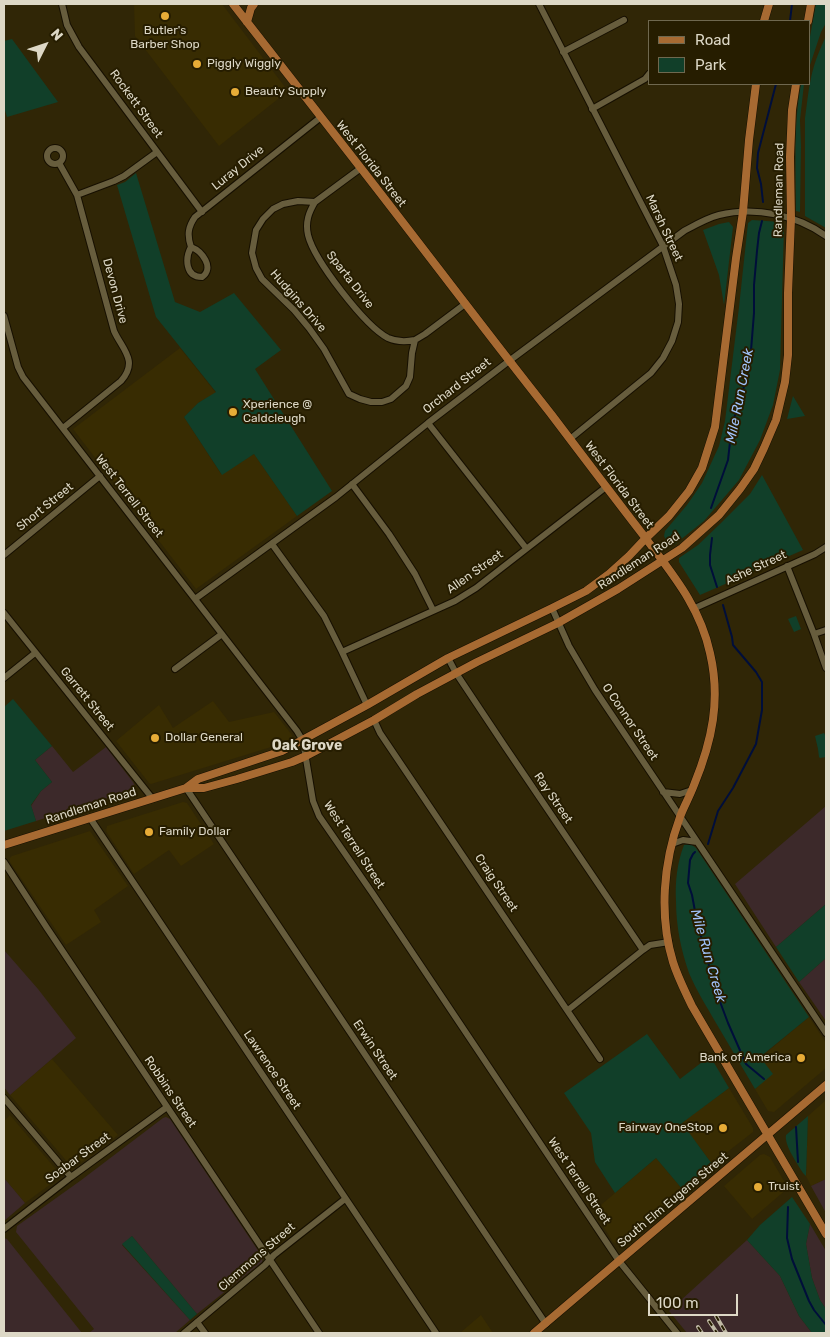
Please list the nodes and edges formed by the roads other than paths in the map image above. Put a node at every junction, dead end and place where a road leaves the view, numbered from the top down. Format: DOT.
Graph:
graph roads {
  1 [pos="62,4"];
  2 [pos="233,4"];
  3 [pos="254,4"];
  4 [pos="539,4"];
  5 [pos="769,4"];
  6 [pos="811,4"];
  7 [pos="624,20"];
  8 [pos="764,20"];
  9 [pos="808,20"];
  10 [pos="247,22"];
  11 [pos="563,52"];
  12 [pos="647,76"];
  13 [pos="756,85"];
  14 [pos="796,85"];
  15 [pos="592,109"];
  16 [pos="321,117"];
  17 [pos="156,152"];
  18 [pos="59,163"];
  19 [pos="361,168"];
  20 [pos="76,195"];
  21 [pos="315,202"];
  22 [pos="202,212"];
  23 [pos="743,212"];
  24 [pos="791,219"];
  25 [pos="826,236"];
  26 [pos="663,246"];
  27 [pos="191,247"];
  28 [pos="465,304"];
  29 [pos="4,316"];
  30 [pos="414,340"];
  31 [pos="508,360"];
  32 [pos="428,422"];
  33 [pos="62,428"];
  34 [pos="570,439"];
  35 [pos="100,476"];
  36 [pos="352,484"];
  37 [pos="606,487"];
  38 [pos="645,539"];
  39 [pos="272,544"];
  40 [pos="826,547"];
  41 [pos="526,548"];
  42 [pos="4,555"];
  43 [pos="662,560"];
  44 [pos="787,566"];
  45 [pos="195,599"];
  46 [pos="552,608"];
  47 [pos="694,608"];
  48 [pos="433,610"];
  49 [pos="4,614"];
  50 [pos="558,623"];
  51 [pos="826,630"];
  52 [pos="222,634"];
  53 [pos="814,634"];
  54 [pos="35,652"];
  55 [pos="342,652"];
  56 [pos="448,658"];
  57 [pos="826,668"];
  58 [pos="175,669"];
  59 [pos="456,673"];
  60 [pos="4,678"];
  61 [pos="366,705"];
  62 [pos="374,720"];
  63 [pos="303,741"];
  64 [pos="306,756"];
  65 [pos="186,788"];
  66 [pos="692,790"];
  67 [pos="663,792"];
  68 [pos="152,798"];
  69 [pos="680,817"];
  70 [pos="90,818"];
  71 [pos="697,842"];
  72 [pos="672,844"];
  73 [pos="4,845"];
  74 [pos="4,862"];
  75 [pos="669,942"];
  76 [pos="643,950"];
  77 [pos="568,1010"];
  78 [pos="826,1033"];
  79 [pos="600,1059"];
  80 [pos="826,1084"];
  81 [pos="4,1098"];
  82 [pos="167,1107"];
  83 [pos="768,1134"];
  84 [pos="71,1177"];
  85 [pos="345,1199"];
  86 [pos="4,1229"];
  87 [pos="826,1234"];
  88 [pos="270,1260"];
  89 [pos="619,1261"];
  90 [pos="197,1322"];
  91 [pos="546,1324"];
  92 [pos="184,1333"];
  93 [pos="205,1333"];
  94 [pos="319,1333"];
  95 [pos="436,1333"];
  96 [pos="534,1333"];
  97 [pos="677,1333"];
  1 -- 17 [label="street, Rockett Street"];
  2 -- 10 [label="main road, West Florida Street"];
  3 -- 10 [label="main road"];
  4 -- 11 [label="street, Marsh Street"];
  5 -- 8 [label="main road"];
  6 -- 9 [label="main road"];
  7 -- 11 [label="street"];
  10 -- 16 [label="main road, West Florida Street"];
  11 -- 15 [label="street, Marsh Street"];
  12 -- 15 [label="street"];
  13 -- 23 [label="main road, Randleman Road"];
  14 -- 24 [label="main road, Randleman Road"];
  15 -- 26 [label="street, Marsh Street"];
  16 -- 19 [label="main road, West Florida Street"];
  16 -- 22 [label="street, Luray Drive"];
  17 -- 20 [label="street"];
  17 -- 22 [label="street, Rockett Street"];
  18 -- 20 [label="street, Devon Drive"];
  19 -- 21 [label="street"];
  19 -- 28 [label="main road, West Florida Street"];
  20 -- 33 [label="street, Devon Drive"];
  21 -- 30 [label="street, Sparta Drive"];
  21 -- 30 [label="street, Hudgins Drive"];
  22 -- 27 [label="street, Luray Drive"];
  23 -- 24 [label="street, Orchard Street"];
  23 -- 26 [label="street, Orchard Street"];
  23 -- 38 [label="main road, Randleman Road"];
  24 -- 25 [label="street, Orchard Street"];
  24 -- 43 [label="main road, Randleman Road"];
  26 -- 31 [label="street, Orchard Street"];
  26 -- 34 [label="street, Marsh Street"];
  27 -- 27 [label="street, Luray Drive"];
  28 -- 30 [label="street"];
  28 -- 31 [label="main road, West Florida Street"];
  29 -- 33 [label="street, West Terrell Street"];
  31 -- 32 [label="street, Orchard Street"];
  31 -- 34 [label="main road, West Florida Street"];
  32 -- 36 [label="street, Orchard Street"];
  32 -- 41 [label="street"];
  33 -- 35 [label="street, West Terrell Street"];
  34 -- 37 [label="main road, West Florida Street"];
  35 -- 42 [label="street, Short Street"];
  35 -- 45 [label="street, West Terrell Street"];
  36 -- 39 [label="street, Orchard Street"];
  36 -- 48 [label="street"];
  37 -- 38 [label="main road, West Florida Street"];
  37 -- 41 [label="street, Allen Street"];
  38 -- 43 [label="main road, West Florida Street"];
  38 -- 46 [label="main road, Randleman Road"];
  39 -- 45 [label="street, Orchard Street"];
  39 -- 55 [label="street"];
  40 -- 44 [label="street, Ashe Street"];
  41 -- 48 [label="street, Allen Street"];
  43 -- 47 [label="main road, West Florida Street"];
  43 -- 50 [label="main road, Randleman Road"];
  44 -- 47 [label="street, Ashe Street"];
  44 -- 53 [label="street"];
  45 -- 52 [label="street, West Terrell Street"];
  46 -- 50 [label="street, O Connor Street"];
  46 -- 56 [label="main road, Randleman Road"];
  47 -- 66 [label="main road, West Florida Street"];
  48 -- 55 [label="street, Allen Street"];
  49 -- 54 [label="street, Garrett Street"];
  50 -- 59 [label="main road, Randleman Road"];
  50 -- 67 [label="street, O Connor Street"];
  51 -- 53 [label="street"];
  52 -- 58 [label="street"];
  52 -- 63 [label="street, West Terrell Street"];
  53 -- 57 [label="street"];
  54 -- 60 [label="street"];
  54 -- 68 [label="street, Garrett Street"];
  55 -- 61 [label="street"];
  56 -- 59 [label="street, Ray Street"];
  56 -- 61 [label="main road, Randleman Road"];
  59 -- 62 [label="main road, Randleman Road"];
  59 -- 76 [label="street, Ray Street"];
  61 -- 63 [label="main road, Randleman Road"];
  62 -- 64 [label="main road, Randleman Road"];
  62 -- 77 [label="street, Craig Street"];
  63 -- 64 [label="street, West Terrell Street"];
  63 -- 65 [label="main road, Randleman Road"];
  64 -- 65 [label="main road, Randleman Road"];
  64 -- 89 [label="street, West Terrell Street"];
  65 -- 68 [label="main road, Randleman Road"];
  65 -- 91 [label="street, Erwin Street"];
  66 -- 67 [label="street"];
  66 -- 69 [label="main road, West Florida Street"];
  67 -- 69 [label="street, O Connor Street"];
  68 -- 70 [label="main road, Randleman Road"];
  69 -- 71 [label="street, O Connor Street"];
  69 -- 72 [label="main road, West Florida Street"];
  70 -- 73 [label="main road, Randleman Road"];
  70 -- 85 [label="street, Lawrence Street"];
  71 -- 72 [label="street"];
  71 -- 78 [label="street, O Connor Street"];
  72 -- 75 [label="main road, West Florida Street"];
  74 -- 82 [label="street, Robbins Street"];
  75 -- 76 [label="street"];
  75 -- 83 [label="main road, West Florida Street"];
  76 -- 77 [label="street"];
  77 -- 79 [label="street, Craig Street"];
  80 -- 83 [label="main road, South Elm Eugene Street"];
  81 -- 84 [label="street"];
  82 -- 84 [label="street, Soabar Street"];
  82 -- 88 [label="street, Robbins Street"];
  83 -- 87 [label="main road, West Florida Street"];
  83 -- 89 [label="main road, South Elm Eugene Street"];
  84 -- 86 [label="street, Soabar Street"];
  85 -- 88 [label="street, Clemmons Street"];
  85 -- 95 [label="street, Lawrence Street"];
  88 -- 90 [label="street, Clemmons Street"];
  88 -- 94 [label="street, Robbins Street"];
  89 -- 91 [label="main road, South Elm Eugene Street"];
  89 -- 97 [label="street, West Terrell Street"];
  90 -- 92 [label="street, Clemmons Street"];
  90 -- 93 [label="street"];
  91 -- 96 [label="main road, South Elm Eugene Street"];
}
